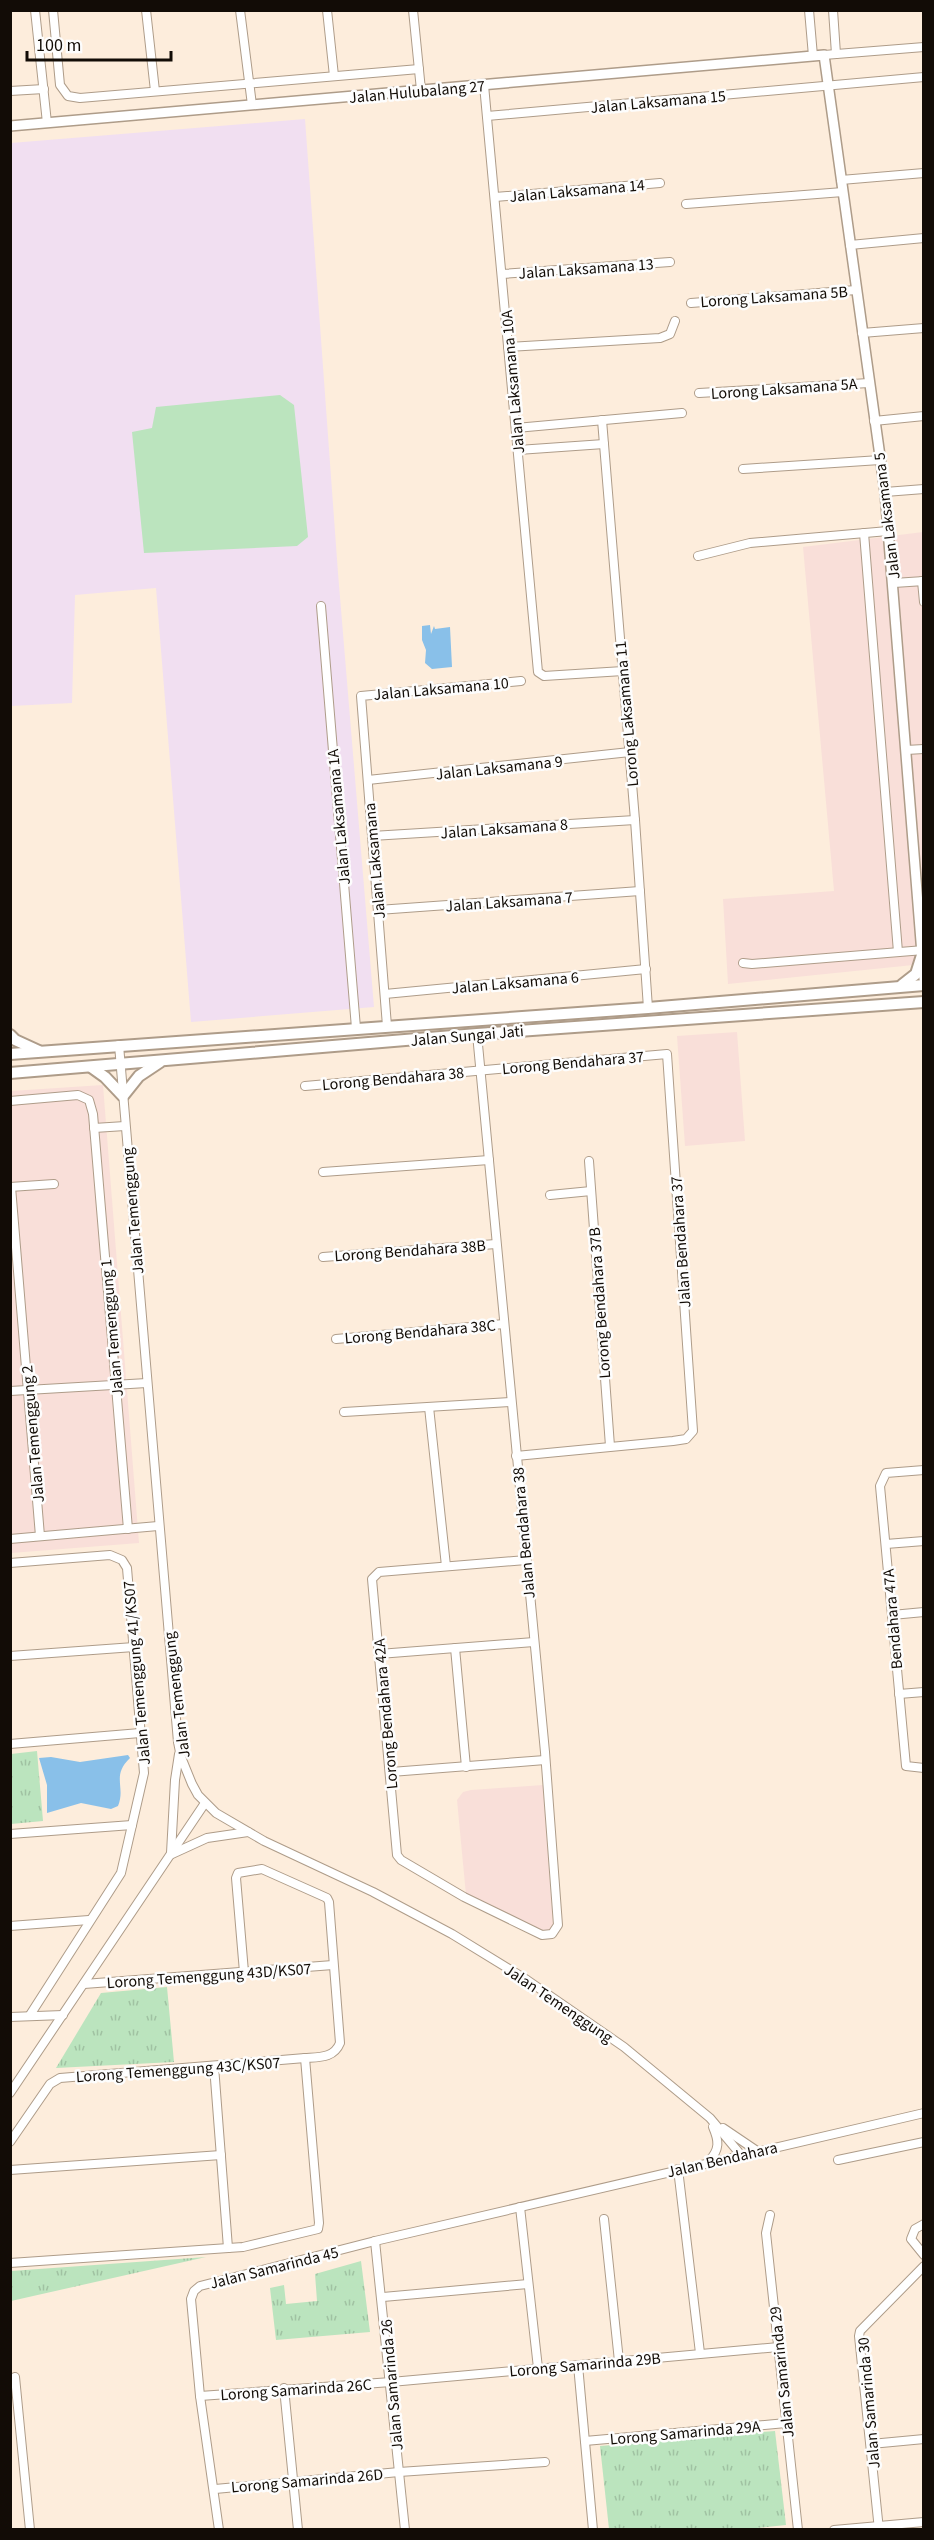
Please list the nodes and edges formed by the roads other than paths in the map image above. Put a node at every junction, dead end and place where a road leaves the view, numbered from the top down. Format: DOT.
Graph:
graph roads {
  1 [pos="35,10"];
  2 [pos="53,10"];
  3 [pos="146,10"];
  4 [pos="240,10"];
  5 [pos="327,10"];
  6 [pos="412,10"];
  7 [pos="809,10"];
  8 [pos="833,10"];
  9 [pos="924,47"];
  10 [pos="836,54"];
  11 [pos="824,55"];
  12 [pos="813,56"];
  13 [pos="419,69"];
  14 [pos="334,76"];
  15 [pos="924,77"];
  16 [pos="249,83"];
  17 [pos="827,84"];
  18 [pos="484,85"];
  19 [pos="44,89"];
  20 [pos="422,90"];
  21 [pos="10,91"];
  22 [pos="155,91"];
  23 [pos="252,105"];
  24 [pos="487,116"];
  25 [pos="47,123"];
  26 [pos="10,126"];
  27 [pos="924,173"];
  28 [pos="841,180"];
  29 [pos="660,183"];
  30 [pos="843,192"];
  31 [pos="495,196"];
  32 [pos="686,204"];
  33 [pos="924,238"];
  34 [pos="850,245"];
  35 [pos="670,262"];
  36 [pos="502,274"];
  37 [pos="856,290"];
  38 [pos="691,303"];
  39 [pos="675,321"];
  40 [pos="924,328"];
  41 [pos="862,333"];
  42 [pos="508,347"];
  43 [pos="870,383"];
  44 [pos="699,393"];
  45 [pos="682,413"];
  46 [pos="924,416"];
  47 [pos="602,420"];
  48 [pos="874,421"];
  49 [pos="516,428"];
  50 [pos="604,444"];
  51 [pos="518,450"];
  52 [pos="880,460"];
  53 [pos="743,469"];
  54 [pos="924,489"];
  55 [pos="885,492"];
  56 [pos="888,531"];
  57 [pos="864,533"];
  58 [pos="698,556"];
  59 [pos="923,581"];
  60 [pos="894,584"];
  61 [pos="924,602"];
  62 [pos="321,606"];
  63 [pos="623,671"];
  64 [pos="521,681"];
  65 [pos="361,696"];
  66 [pos="924,749"];
  67 [pos="906,750"];
  68 [pos="630,752"];
  69 [pos="368,780"];
  70 [pos="635,820"];
  71 [pos="372,836"];
  72 [pos="640,891"];
  73 [pos="378,910"];
  74 [pos="898,951"];
  75 [pos="923,953"];
  76 [pos="742,963"];
  77 [pos="645,969"];
  78 [pos="924,979"];
  79 [pos="924,985"];
  80 [pos="899,987"];
  81 [pos="385,994"];
  82 [pos="924,1002"];
  83 [pos="648,1008"];
  84 [pos="387,1026"];
  85 [pos="356,1028"];
  86 [pos="477,1034"];
  87 [pos="10,1035"];
  88 [pos="119,1045"];
  89 [pos="39,1051"];
  90 [pos="10,1054"];
  91 [pos="667,1054"];
  92 [pos="162,1061"];
  93 [pos="121,1064"];
  94 [pos="91,1067"];
  95 [pos="480,1070"];
  96 [pos="10,1073"];
  97 [pos="305,1086"];
  98 [pos="123,1096"];
  99 [pos="10,1101"];
  100 [pos="125,1126"];
  101 [pos="100,1128"];
  102 [pos="489,1160"];
  103 [pos="589,1161"];
  104 [pos="323,1172"];
  105 [pos="54,1184"];
  106 [pos="11,1187"];
  107 [pos="591,1191"];
  108 [pos="550,1194"];
  109 [pos="496,1244"];
  110 [pos="323,1257"];
  111 [pos="14,1270"];
  112 [pos="504,1324"];
  113 [pos="336,1338"];
  114 [pos="147,1383"];
  115 [pos="116,1385"];
  116 [pos="28,1390"];
  117 [pos="10,1391"];
  118 [pos="511,1402"];
  119 [pos="429,1407"];
  120 [pos="344,1412"];
  121 [pos="610,1446"];
  122 [pos="516,1456"];
  123 [pos="924,1470"];
  124 [pos="158,1526"];
  125 [pos="128,1529"];
  126 [pos="40,1536"];
  127 [pos="10,1539"];
  128 [pos="924,1541"];
  129 [pos="886,1544"];
  130 [pos="526,1560"];
  131 [pos="10,1563"];
  132 [pos="446,1566"];
  133 [pos="924,1612"];
  134 [pos="892,1615"];
  135 [pos="534,1642"];
  136 [pos="134,1647"];
  137 [pos="455,1648"];
  138 [pos="380,1654"];
  139 [pos="10,1656"];
  140 [pos="924,1692"];
  141 [pos="900,1694"];
  142 [pos="140,1733"];
  143 [pos="10,1744"];
  144 [pos="180,1751"];
  145 [pos="545,1760"];
  146 [pos="466,1767"];
  147 [pos="924,1768"];
  148 [pos="391,1772"];
  149 [pos="206,1803"];
  150 [pos="132,1825"];
  151 [pos="248,1832"];
  152 [pos="10,1834"];
  153 [pos="171,1854"];
  154 [pos="398,1855"];
  155 [pos="89,1920"];
  156 [pos="10,1926"];
  157 [pos="333,1965"];
  158 [pos="244,1972"];
  159 [pos="84,1984"];
  160 [pos="30,2015"];
  161 [pos="63,2015"];
  162 [pos="10,2017"];
  163 [pos="305,2058"];
  164 [pos="214,2066"];
  165 [pos="10,2093"];
  166 [pos="924,2113"];
  167 [pos="710,2118"];
  168 [pos="10,2142"];
  169 [pos="924,2142"];
  170 [pos="758,2151"];
  171 [pos="221,2155"];
  172 [pos="741,2155"];
  173 [pos="838,2160"];
  174 [pos="708,2162"];
  175 [pos="678,2169"];
  176 [pos="10,2170"];
  177 [pos="520,2207"];
  178 [pos="771,2215"];
  179 [pos="604,2219"];
  180 [pos="924,2224"];
  181 [pos="375,2241"];
  182 [pos="228,2248"];
  183 [pos="924,2255"];
  184 [pos="10,2263"];
  185 [pos="924,2266"];
  186 [pos="528,2284"];
  187 [pos="383,2297"];
  188 [pos="779,2347"];
  189 [pos="700,2354"];
  190 [pos="619,2361"];
  191 [pos="578,2365"];
  192 [pos="538,2368"];
  193 [pos="15,2377"];
  194 [pos="391,2382"];
  195 [pos="284,2388"];
  196 [pos="201,2396"];
  197 [pos="786,2423"];
  198 [pos="924,2439"];
  199 [pos="585,2441"];
  200 [pos="871,2444"];
  201 [pos="545,2462"];
  202 [pos="399,2472"];
  203 [pos="292,2481"];
  204 [pos="215,2489"];
  205 [pos="924,2522"];
  206 [pos="879,2528"];
  207 [pos="30,2529"];
  208 [pos="219,2529"];
  209 [pos="298,2529"];
  210 [pos="405,2529"];
  211 [pos="593,2529"];
  212 [pos="798,2529"];
  213 [pos="834,2529"];
  1 -- 19 [label="street"];
  2 -- 22 [label="street"];
  3 -- 22 [label="street"];
  4 -- 16 [label="street"];
  5 -- 14 [label="street"];
  6 -- 13 [label="street"];
  7 -- 12 [label="street"];
  8 -- 10 [label="street"];
  9 -- 10 [label="street"];
  10 -- 11 [label="street"];
  11 -- 12 [label="street, Jalan Hulubalang 27"];
  11 -- 17 [label="street, Jalan Laksamana 5"];
  12 -- 18 [label="street, Jalan Hulubalang 27"];
  13 -- 14 [label="street"];
  13 -- 20 [label="street"];
  14 -- 16 [label="street"];
  15 -- 17 [label="street, Jalan Laksamana 15"];
  16 -- 22 [label="street"];
  16 -- 23 [label="street"];
  17 -- 24 [label="street, Jalan Laksamana 15"];
  17 -- 28 [label="street, Jalan Laksamana 5"];
  18 -- 20 [label="street, Jalan Hulubalang 27"];
  18 -- 24 [label="street, Jalan Laksamana 10A"];
  19 -- 21 [label="street"];
  19 -- 25 [label="street"];
  20 -- 23 [label="street, Jalan Hulubalang 27"];
  23 -- 25 [label="street, Jalan Hulubalang 27"];
  24 -- 31 [label="street, Jalan Laksamana 10A"];
  25 -- 26 [label="street, Jalan Hulubalang 27"];
  27 -- 28 [label="street"];
  28 -- 30 [label="street, Jalan Laksamana 5"];
  29 -- 31 [label="street, Jalan Laksamana 14"];
  30 -- 32 [label="street"];
  30 -- 34 [label="street, Jalan Laksamana 5"];
  31 -- 36 [label="street, Jalan Laksamana 10A"];
  33 -- 34 [label="street"];
  34 -- 37 [label="street, Jalan Laksamana 5"];
  35 -- 36 [label="street, Jalan Laksamana 13"];
  36 -- 42 [label="street, Jalan Laksamana 10A"];
  37 -- 38 [label="street, Lorong Laksamana 5B"];
  37 -- 41 [label="street, Jalan Laksamana 5"];
  39 -- 42 [label="street"];
  40 -- 41 [label="street"];
  41 -- 43 [label="street, Jalan Laksamana 5"];
  42 -- 49 [label="street, Jalan Laksamana 10A"];
  43 -- 44 [label="street, Lorong Laksamana 5A"];
  43 -- 48 [label="street, Jalan Laksamana 5"];
  45 -- 47 [label="street"];
  46 -- 48 [label="street"];
  47 -- 49 [label="street"];
  47 -- 50 [label="street, Lorong Laksamana 11"];
  48 -- 52 [label="street, Jalan Laksamana 5"];
  49 -- 51 [label="street, Jalan Laksamana 10A"];
  50 -- 51 [label="street"];
  50 -- 63 [label="street, Lorong Laksamana 11"];
  51 -- 63 [label="street, Jalan Laksamana 10A"];
  52 -- 53 [label="street"];
  52 -- 55 [label="street, Jalan Laksamana 5"];
  54 -- 55 [label="street"];
  55 -- 56 [label="street, Jalan Laksamana 5"];
  56 -- 57 [label="street"];
  56 -- 60 [label="street, Jalan Laksamana 5"];
  57 -- 58 [label="street"];
  57 -- 74 [label="street, Jalan Laksamana 5"];
  59 -- 60 [label="street"];
  59 -- 61 [label="street"];
  60 -- 67 [label="street, Jalan Laksamana 5"];
  62 -- 85 [label="street, Jalan Laksamana 1A"];
  63 -- 68 [label="street, Lorong Laksamana 11"];
  64 -- 65 [label="street, Jalan Laksamana 10"];
  65 -- 69 [label="street, Jalan Laksamana"];
  66 -- 67 [label="street"];
  67 -- 75 [label="street, Jalan Laksamana 5"];
  68 -- 69 [label="street, Jalan Laksamana 9"];
  68 -- 70 [label="street, Lorong Laksamana 11"];
  69 -- 71 [label="street, Jalan Laksamana"];
  70 -- 71 [label="street, Jalan Laksamana 8"];
  70 -- 72 [label="street, Lorong Laksamana 11"];
  71 -- 73 [label="street, Jalan Laksamana"];
  72 -- 73 [label="street, Jalan Laksamana 7"];
  72 -- 77 [label="street, Lorong Laksamana 11"];
  73 -- 81 [label="street, Jalan Laksamana"];
  74 -- 75 [label="street"];
  74 -- 76 [label="street"];
  75 -- 78 [label="street, Jalan Laksamana 5"];
  75 -- 80 [label="main road"];
  77 -- 81 [label="street, Jalan Laksamana 6"];
  77 -- 83 [label="street, Lorong Laksamana 11"];
  79 -- 80 [label="main road, Jalan Sungai Jati"];
  80 -- 83 [label="main road, Jalan Sungai Jati"];
  81 -- 84 [label="street, Jalan Laksamana"];
  82 -- 86 [label="main road, Jalan Sungai Jati"];
  83 -- 84 [label="main road, Jalan Sungai Jati"];
  84 -- 85 [label="main road, Jalan Sungai Jati"];
  85 -- 88 [label="main road, Jalan Sungai Jati"];
  86 -- 92 [label="main road, Jalan Sungai Jati"];
  86 -- 95 [label="street, Jalan Bendahara 38"];
  87 -- 89 [label="main road"];
  88 -- 89 [label="main road, Jalan Sungai Jati"];
  88 -- 93 [label="street, Jalan Temenggung"];
  89 -- 90 [label="main road, Jalan Sungai Jati"];
  91 -- 95 [label="street, Lorong Bendahara 37"];
  91 -- 121 [label="street, Jalan Bendahara 37"];
  92 -- 93 [label="main road, Jalan Sungai Jati"];
  92 -- 98 [label="main road"];
  93 -- 94 [label="main road, Jalan Sungai Jati"];
  93 -- 98 [label="street, Jalan Temenggung"];
  94 -- 96 [label="main road, Jalan Sungai Jati"];
  94 -- 98 [label="main road"];
  95 -- 97 [label="street, Lorong Bendahara 38"];
  95 -- 102 [label="street, Jalan Bendahara 38"];
  98 -- 100 [label="street, Jalan Temenggung"];
  99 -- 101 [label="street, Jalan Temenggung 1"];
  100 -- 101 [label="street"];
  100 -- 114 [label="street, Jalan Temenggung"];
  101 -- 115 [label="street, Jalan Temenggung 1"];
  102 -- 104 [label="street"];
  102 -- 109 [label="street, Jalan Bendahara 38"];
  103 -- 107 [label="street, Lorong Bendahara 37B"];
  105 -- 106 [label="street"];
  106 -- 111 [label="street, Jalan Temenggung 2"];
  107 -- 108 [label="street"];
  107 -- 121 [label="street, Lorong Bendahara 37B"];
  109 -- 110 [label="street, Lorong Bendahara 38B"];
  109 -- 112 [label="street, Jalan Bendahara 38"];
  111 -- 116 [label="street, Jalan Temenggung 2"];
  112 -- 113 [label="street, Lorong Bendahara 38C"];
  112 -- 118 [label="street, Jalan Bendahara 38"];
  114 -- 115 [label="street"];
  114 -- 124 [label="street, Jalan Temenggung"];
  115 -- 116 [label="street"];
  115 -- 125 [label="street, Jalan Temenggung 1"];
  116 -- 117 [label="street"];
  116 -- 126 [label="street, Jalan Temenggung 2"];
  118 -- 119 [label="street"];
  118 -- 122 [label="street, Jalan Bendahara 38"];
  119 -- 120 [label="street"];
  119 -- 132 [label="street"];
  121 -- 122 [label="street"];
  122 -- 130 [label="street, Jalan Bendahara 38"];
  123 -- 129 [label="street, Bendahara 47A"];
  124 -- 125 [label="street"];
  124 -- 144 [label="street, Jalan Temenggung"];
  125 -- 126 [label="street"];
  126 -- 127 [label="street"];
  128 -- 129 [label="street"];
  129 -- 134 [label="street, Bendahara 47A"];
  130 -- 132 [label="street"];
  130 -- 135 [label="street, Jalan Bendahara 38"];
  131 -- 136 [label="street, Jalan Temenggung 41/KS07"];
  132 -- 138 [label="street, Lorong Bendahara 42A"];
  133 -- 134 [label="street"];
  134 -- 141 [label="street, Bendahara 47A"];
  135 -- 137 [label="street"];
  135 -- 145 [label="street, Jalan Bendahara 38"];
  136 -- 139 [label="street"];
  136 -- 142 [label="street, Jalan Temenggung 41/KS07"];
  137 -- 138 [label="street"];
  137 -- 146 [label="street"];
  138 -- 148 [label="street, Lorong Bendahara 42A"];
  140 -- 141 [label="street"];
  141 -- 147 [label="street, Bendahara 47A"];
  142 -- 143 [label="street"];
  142 -- 150 [label="street, Jalan Temenggung 41/KS07"];
  144 -- 149 [label="street, Jalan Temenggung"];
  144 -- 153 [label="street"];
  145 -- 146 [label="street"];
  145 -- 154 [label="street, Jalan Bendahara 38"];
  146 -- 148 [label="street"];
  148 -- 154 [label="street, Lorong Bendahara 42A"];
  149 -- 151 [label="street, Jalan Temenggung"];
  149 -- 153 [label="street"];
  150 -- 152 [label="street"];
  150 -- 155 [label="street, Jalan Temenggung 41/KS07"];
  151 -- 153 [label="street"];
  151 -- 167 [label="street, Jalan Temenggung"];
  153 -- 159 [label="street"];
  155 -- 156 [label="street"];
  155 -- 160 [label="street, Jalan Temenggung 41/KS07"];
  157 -- 158 [label="street, Lorong Temenggung 43D/KS07"];
  157 -- 158 [label="street, Lorong Temenggung 43C/KS07"];
  157 -- 163 [label="street, Lorong Temenggung 43C/KS07"];
  158 -- 159 [label="street, Lorong Temenggung 43D/KS07"];
  159 -- 161 [label="street"];
  160 -- 161 [label="street"];
  160 -- 162 [label="street"];
  161 -- 165 [label="street"];
  163 -- 164 [label="street, Lorong Temenggung 43C/KS07"];
  163 -- 182 [label="street"];
  164 -- 168 [label="street, Lorong Temenggung 43C/KS07"];
  164 -- 171 [label="street"];
  166 -- 170 [label="street, Jalan Bendahara"];
  167 -- 170 [label="street"];
  167 -- 172 [label="street, Jalan Temenggung"];
  167 -- 174 [label="street"];
  169 -- 173 [label="street"];
  170 -- 172 [label="street, Jalan Bendahara"];
  171 -- 176 [label="street"];
  171 -- 182 [label="street"];
  172 -- 174 [label="street, Jalan Bendahara"];
  174 -- 175 [label="street, Jalan Bendahara"];
  175 -- 177 [label="street, Jalan Bendahara"];
  175 -- 189 [label="street"];
  177 -- 181 [label="street, Jalan Samarinda 45"];
  177 -- 186 [label="street"];
  178 -- 188 [label="street, Jalan Samarinda 29"];
  179 -- 190 [label="street"];
  180 -- 183 [label="street"];
  181 -- 187 [label="street, Jalan Samarinda 26"];
  181 -- 196 [label="street, Jalan Samarinda 45"];
  182 -- 184 [label="street"];
  185 -- 200 [label="street, Jalan Samarinda 30"];
  186 -- 187 [label="street"];
  186 -- 192 [label="street"];
  187 -- 194 [label="street, Jalan Samarinda 26"];
  188 -- 189 [label="street, Lorong Samarinda 29B"];
  188 -- 197 [label="street, Jalan Samarinda 29"];
  189 -- 190 [label="street, Lorong Samarinda 29B"];
  190 -- 191 [label="street, Lorong Samarinda 29B"];
  191 -- 192 [label="street, Lorong Samarinda 29B"];
  191 -- 199 [label="street"];
  192 -- 194 [label="street, Lorong Samarinda 29B"];
  193 -- 207 [label="street"];
  194 -- 195 [label="street, Lorong Samarinda 26C"];
  194 -- 202 [label="street, Jalan Samarinda 26"];
  195 -- 196 [label="street, Lorong Samarinda 26C"];
  195 -- 203 [label="street"];
  196 -- 204 [label="street, Jalan Samarinda 45"];
  197 -- 199 [label="street, Lorong Samarinda 29A"];
  197 -- 212 [label="street, Jalan Samarinda 29"];
  198 -- 200 [label="street"];
  199 -- 211 [label="street"];
  200 -- 206 [label="street, Jalan Samarinda 30"];
  201 -- 202 [label="street, Lorong Samarinda 26D"];
  202 -- 203 [label="street, Lorong Samarinda 26D"];
  202 -- 210 [label="street, Jalan Samarinda 26"];
  203 -- 204 [label="street, Lorong Samarinda 26D"];
  203 -- 209 [label="street"];
  204 -- 208 [label="street, Jalan Samarinda 45"];
  205 -- 206 [label="street"];
  206 -- 213 [label="street"];
}
